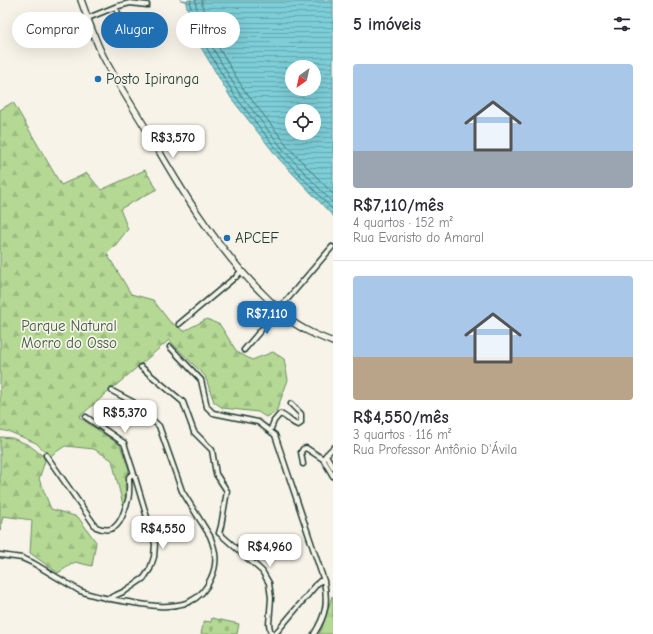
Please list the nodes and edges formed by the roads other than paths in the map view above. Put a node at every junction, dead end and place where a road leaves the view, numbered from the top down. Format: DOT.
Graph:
graph roads {
  1 [pos="81,0"];
  2 [pos="147,5"];
  3 [pos="115,7"];
  4 [pos="86,12"];
  5 [pos="117,12"];
  6 [pos="93,16"];
  7 [pos="93,32"];
  8 [pos="332,246"];
  9 [pos="241,271"];
  10 [pos="278,309"];
  11 [pos="179,324"];
  12 [pos="333,342"];
  13 [pos="170,347"];
  14 [pos="244,350"];
  15 [pos="140,368"];
  16 [pos="112,391"];
  17 [pos="291,404"];
  18 [pos="86,416"];
  19 [pos="270,431"];
  20 [pos="333,448"];
  21 [pos="46,455"];
  22 [pos="326,455"];
  23 [pos="323,459"];
  24 [pos="304,464"];
  25 [pos="333,467"];
  26 [pos="134,474"];
  27 [pos="333,476"];
  28 [pos="219,533"];
  29 [pos="210,536"];
  30 [pos="0,555"];
  31 [pos="324,581"];
  32 [pos="108,599"];
  33 [pos="274,634"];
  34 [pos="314,634"];
  1 -- 4 [label="main road"];
  2 -- 3 [label="street"];
  3 -- 5 [label="street"];
  3 -- 6 [label="street"];
  7 -- 9 [label="main road"];
  8 -- 10 [label="street"];
  9 -- 10 [label="main road"];
  9 -- 11 [label="street"];
  10 -- 12 [label="main road"];
  10 -- 14 [label="street"];
  13 -- 19 [label="street"];
  15 -- 28 [label="street"];
  16 -- 29 [label="street"];
  17 -- 19 [label="street"];
  18 -- 26 [label="street"];
  19 -- 31 [label="street"];
  20 -- 22 [label="street"];
  21 -- 26 [label="street"];
  22 -- 23 [label="street"];
  22 -- 25 [label="street"];
  23 -- 24 [label="street"];
  23 -- 27 [label="street"];
  26 -- 32 [label="street"];
  28 -- 29 [label="street"];
  28 -- 33 [label="street"];
  29 -- 32 [label="street"];
  30 -- 32 [label="street"];
  31 -- 33 [label="street"];
  31 -- 34 [label="street"];
}
